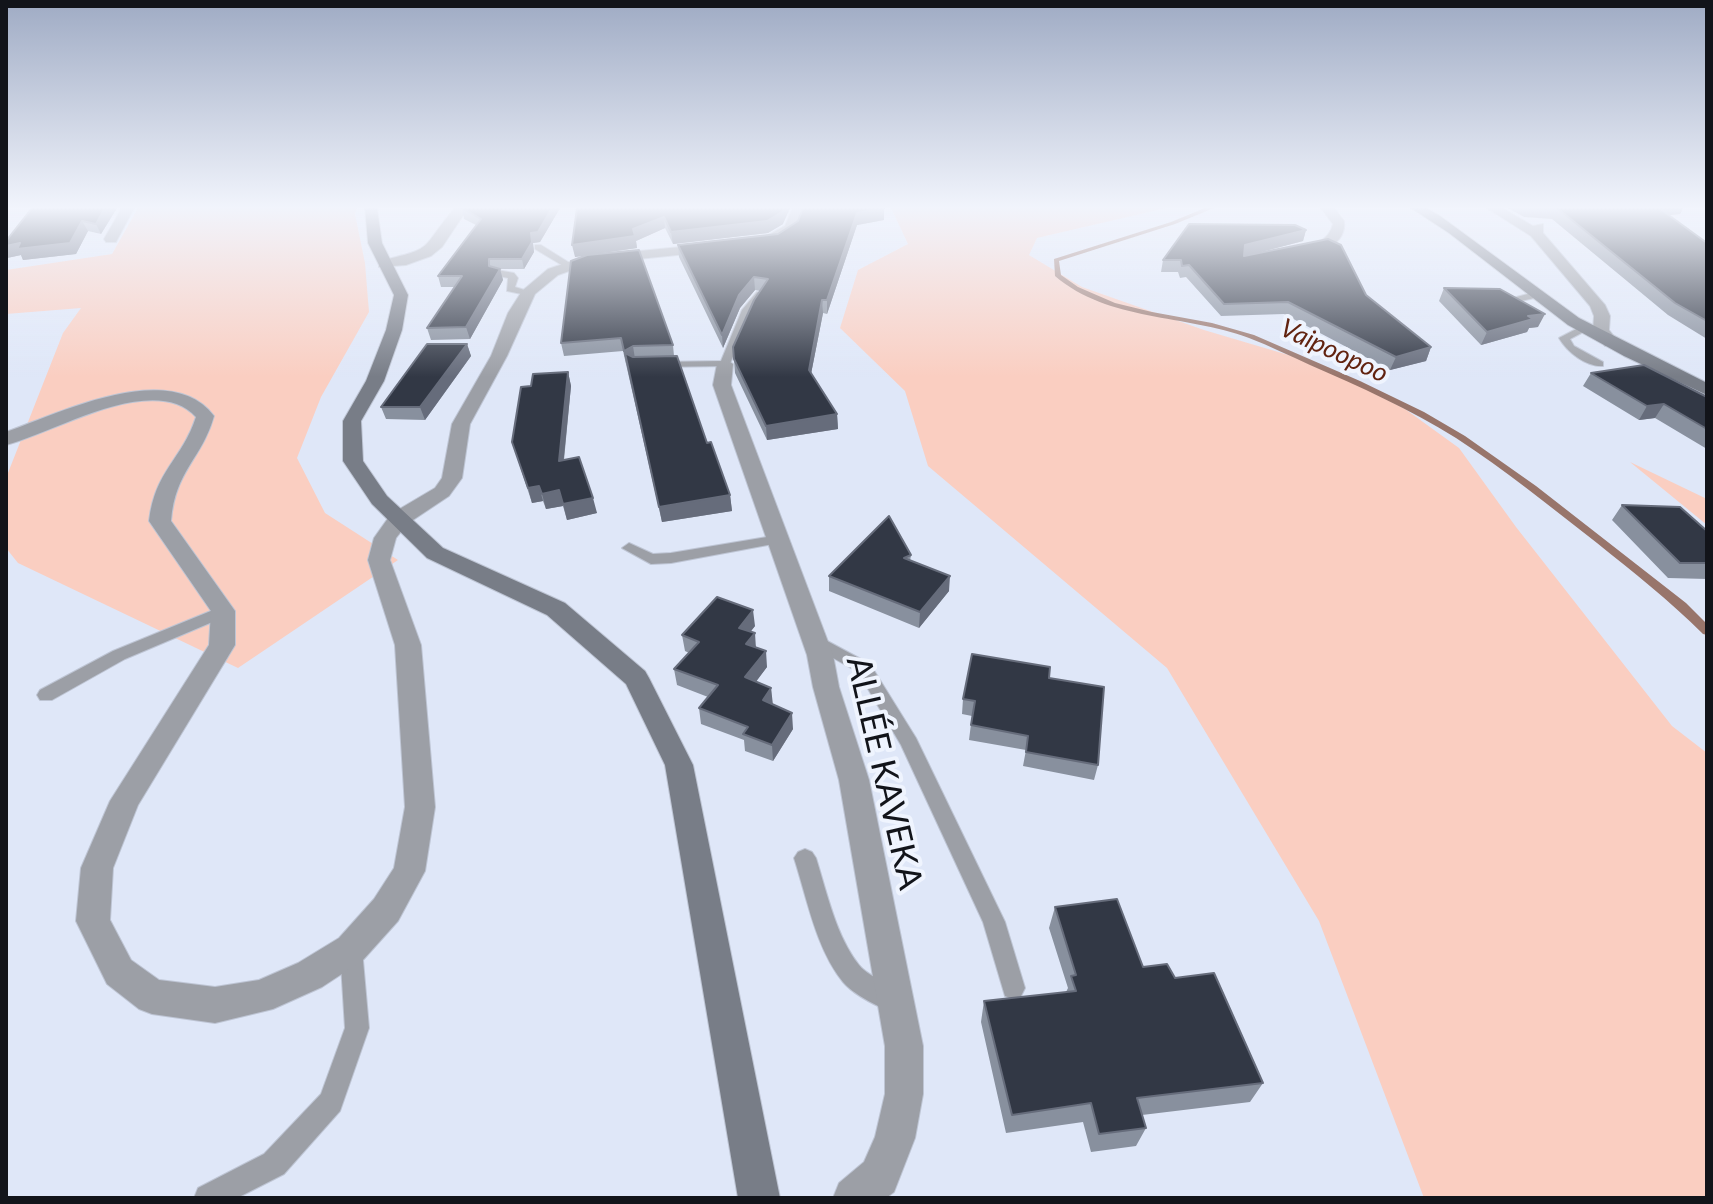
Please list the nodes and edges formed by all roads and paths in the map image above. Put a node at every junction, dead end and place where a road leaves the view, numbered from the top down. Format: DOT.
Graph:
graph roads {
  1 [pos="384,264"];
  2 [pos="572,264"];
  3 [pos="1496,264"];
  4 [pos="1564,264"];
  5 [pos="568,265"];
  6 [pos="497,273"];
  7 [pos="527,294"];
  8 [pos="761,294"];
  9 [pos="1535,295"];
  10 [pos="1503,302"];
  11 [pos="1586,328"];
  12 [pos="1611,343"];
  13 [pos="725,364"];
  14 [pos="1599,364"];
  15 [pos="650,365"];
  16 [pos="1707,390"];
  17 [pos="6,439"];
  18 [pos="399,519"];
  19 [pos="779,539"];
  20 [pos="629,548"];
  21 [pos="223,611"];
  22 [pos="816,641"];
  23 [pos="46,695"];
  24 [pos="805,858"];
  25 [pos="351,949"];
  26 [pos="1013,988"];
  27 [pos="896,1003"];
  28 [pos="208,1198"];
  29 [pos="759,1198"];
  30 [pos="854,1198"];
  1 -- 18 [label="main road"];
  2 -- 5 [label="street"];
  3 -- 9 [label="main road"];
  4 -- 12 [label="street"];
  5 -- 7 [label="street"];
  6 -- 7 [label="lane"];
  7 -- 18 [label="street"];
  8 -- 13 [label="lane, ALLÉE KAVEKA"];
  9 -- 10 [label="lane"];
  9 -- 11 [label="main road"];
  11 -- 12 [label="main road"];
  11 -- 14 [label="lane"];
  12 -- 16 [label="main road"];
  13 -- 15 [label="lane"];
  13 -- 19 [label="street, ALLÉE KAVEKA"];
  17 -- 21 [label="street"];
  18 -- 25 [label="street"];
  18 -- 29 [label="main road"];
  19 -- 20 [label="lane"];
  19 -- 22 [label="street, ALLÉE KAVEKA"];
  21 -- 23 [label="lane"];
  21 -- 25 [label="street"];
  22 -- 26 [label="lane"];
  22 -- 27 [label="street, ALLÉE KAVEKA"];
  24 -- 27 [label="lane"];
  25 -- 28 [label="lane"];
  27 -- 30 [label="street, ALLÉE KAVEKA"];
}
